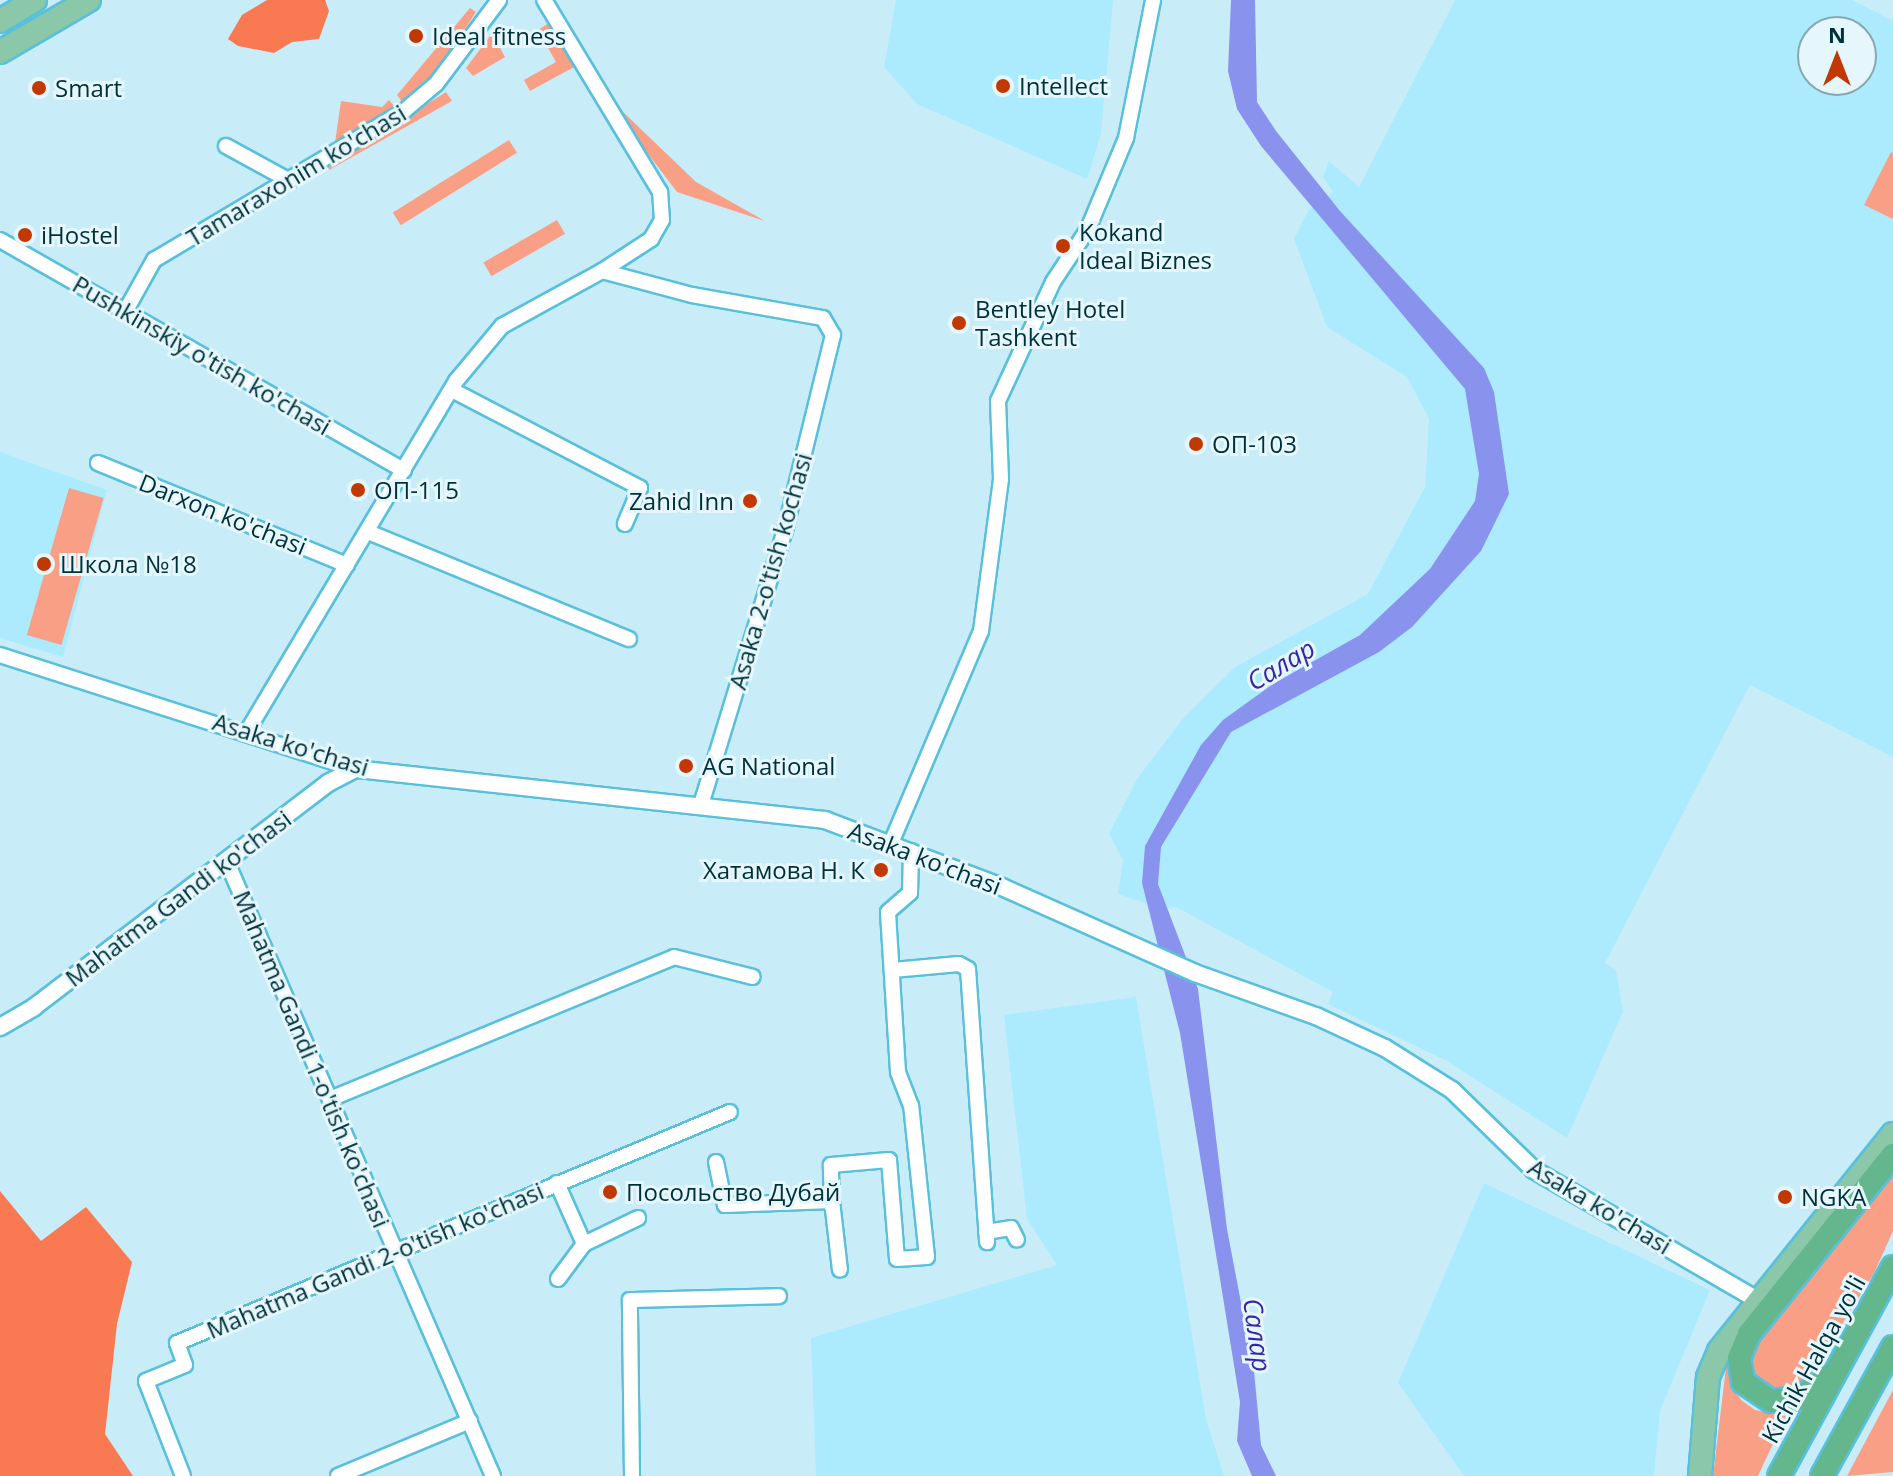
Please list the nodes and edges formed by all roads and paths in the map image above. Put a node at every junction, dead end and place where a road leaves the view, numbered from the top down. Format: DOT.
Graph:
graph roads {
  1 [pos="35,0"];
  2 [pos="89,0"];
  3 [pos="499,0"];
  4 [pos="544,0"];
  5 [pos="1153,0"];
  6 [pos="0,21"];
  7 [pos="0,52"];
  8 [pos="226,146"];
  9 [pos="290,181"];
  10 [pos="0,240"];
  11 [pos="602,271"];
  12 [pos="125,312"];
  13 [pos="452,390"];
  14 [pos="98,463"];
  15 [pos="404,470"];
  16 [pos="625,524"];
  17 [pos="368,532"];
  18 [pos="347,565"];
  19 [pos="629,639"];
  20 [pos="0,655"];
  21 [pos="248,730"];
  22 [pos="356,769"];
  23 [pos="701,805"];
  24 [pos="891,843"];
  25 [pos="911,851"];
  26 [pos="227,862"];
  27 [pos="893,970"];
  28 [pos="753,977"];
  29 [pos="0,1027"];
  30 [pos="330,1099"];
  31 [pos="730,1112"];
  32 [pos="1893,1134"];
  33 [pos="1893,1155"];
  34 [pos="915,1158"];
  35 [pos="889,1160"];
  36 [pos="716,1162"];
  37 [pos="557,1183"];
  38 [pos="832,1201"];
  39 [pos="638,1218"];
  40 [pos="1017,1240"];
  41 [pos="584,1244"];
  42 [pos="395,1254"];
  43 [pos="1893,1267"];
  44 [pos="840,1270"];
  45 [pos="558,1279"];
  46 [pos="779,1296"];
  47 [pos="1764,1303"];
  48 [pos="1893,1347"];
  49 [pos="1835,1372"];
  50 [pos="470,1421"];
  51 [pos="183,1476"];
  52 [pos="338,1476"];
  53 [pos="493,1476"];
  54 [pos="632,1476"];
  55 [pos="1700,1476"];
  56 [pos="1779,1476"];
  57 [pos="1822,1476"];
  1 -- 6 [label="main road"];
  2 -- 7 [label="main road"];
  3 -- 9 [label="street, Tamaraxonim ko'chasi"];
  4 -- 11 [label="street"];
  5 -- 24 [label="street"];
  8 -- 9 [label="street"];
  9 -- 12 [label="street, Tamaraxonim ko'chasi"];
  10 -- 12 [label="street, Pushkinskiy o'tish ko'chasi"];
  11 -- 13 [label="street"];
  11 -- 23 [label="street, Asaka 2-o'tish kochasi"];
  12 -- 15 [label="street, Pushkinskiy o'tish ko'chasi"];
  13 -- 15 [label="street"];
  13 -- 16 [label="street"];
  14 -- 18 [label="street, Darxon ko'chasi"];
  15 -- 17 [label="street"];
  17 -- 18 [label="street"];
  17 -- 19 [label="street"];
  18 -- 21 [label="street"];
  20 -- 21 [label="street, Asaka ko'chasi"];
  21 -- 22 [label="street, Asaka ko'chasi"];
  22 -- 23 [label="street, Asaka ko'chasi"];
  22 -- 26 [label="street, Mahatma Gandi ko'chasi"];
  23 -- 24 [label="street, Asaka ko'chasi"];
  24 -- 25 [label="street, Asaka ko'chasi"];
  25 -- 27 [label="street"];
  25 -- 47 [label="street, Asaka ko'chasi"];
  26 -- 29 [label="street, Mahatma Gandi ko'chasi"];
  26 -- 30 [label="street, Mahatma Gandi 1-o'tish ko'chasi"];
  27 -- 34 [label="street"];
  27 -- 40 [label="street"];
  28 -- 30 [label="street"];
  30 -- 42 [label="street, Mahatma Gandi 1-o'tish ko'chasi"];
  31 -- 37 [label="street, Mahatma Gandi 2-o'tish ko'chasi"];
  32 -- 47 [label="main road"];
  33 -- 47 [label="highway"];
  34 -- 35 [label="street"];
  34 -- 35 [label="street"];
  35 -- 38 [label="street"];
  36 -- 38 [label="street"];
  37 -- 41 [label="street"];
  37 -- 42 [label="street, Mahatma Gandi 2-o'tish ko'chasi"];
  38 -- 44 [label="street"];
  39 -- 41 [label="street"];
  41 -- 45 [label="street"];
  42 -- 50 [label="street, Mahatma Gandi 1-o'tish ko'chasi"];
  42 -- 51 [label="street, Mahatma Gandi 2-o'tish ko'chasi"];
  43 -- 49 [label="highway, Kichik Halqa yo'li"];
  46 -- 54 [label="street"];
  47 -- 49 [label="highway"];
  47 -- 55 [label="main road"];
  48 -- 57 [label="highway"];
  49 -- 56 [label="highway, Kichik Halqa yo'li"];
  50 -- 52 [label="street"];
  50 -- 53 [label="street, Mahatma Gandi 1-o'tish ko'chasi"];
}
